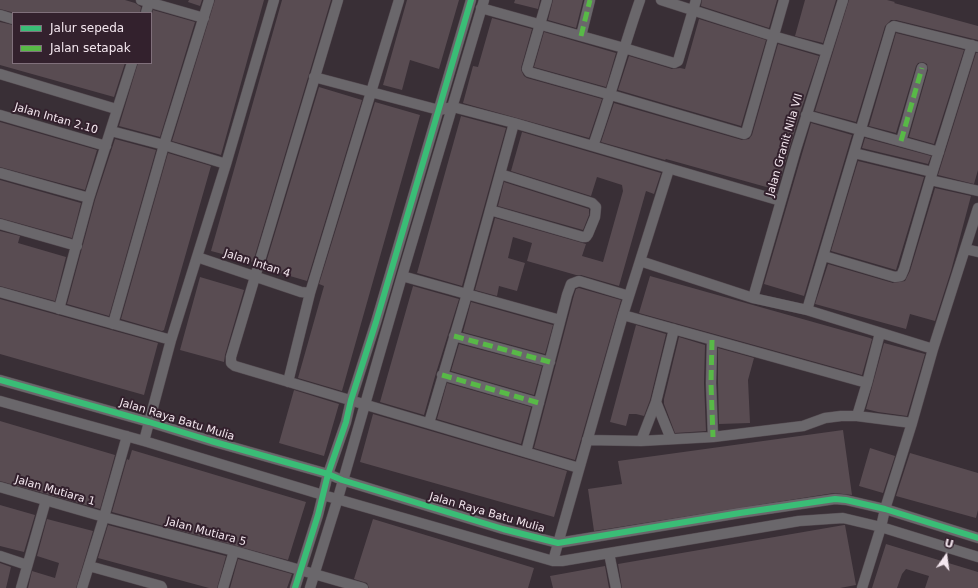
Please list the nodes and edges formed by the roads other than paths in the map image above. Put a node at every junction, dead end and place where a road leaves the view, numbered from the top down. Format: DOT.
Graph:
graph roads {
  1 [pos="209,0"];
  2 [pos="274,0"];
  3 [pos="338,0"];
  4 [pos="399,0"];
  5 [pos="471,0"];
  6 [pos="547,0"];
  7 [pos="590,0"];
  8 [pos="640,0"];
  9 [pos="661,0"];
  10 [pos="696,0"];
  11 [pos="784,0"];
  12 [pos="843,0"];
  13 [pos="145,1"];
  14 [pos="483,4"];
  15 [pos="694,11"];
  16 [pos="146,12"];
  17 [pos="0,16"];
  18 [pos="204,18"];
  19 [pos="12,19"];
  20 [pos="540,24"];
  21 [pos="580,36"];
  22 [pos="773,36"];
  23 [pos="975,46"];
  24 [pos="624,48"];
  25 [pos="826,51"];
  26 [pos="132,64"];
  27 [pos="922,68"];
  28 [pos="0,74"];
  29 [pos="314,76"];
  30 [pos="372,92"];
  31 [pos="611,95"];
  32 [pos="453,107"];
  33 [pos="116,109"];
  34 [pos="439,110"];
  35 [pos="0,115"];
  36 [pos="806,115"];
  37 [pos="514,123"];
  38 [pos="862,130"];
  39 [pos="110,131"];
  40 [pos="901,141"];
  41 [pos="164,145"];
  42 [pos="106,146"];
  43 [pos="593,146"];
  44 [pos="939,152"];
  45 [pos="854,153"];
  46 [pos="226,164"];
  47 [pos="668,169"];
  48 [pos="0,173"];
  49 [pos="500,174"];
  50 [pos="931,176"];
  51 [pos="978,191"];
  52 [pos="89,198"];
  53 [pos="781,201"];
  54 [pos="978,208"];
  55 [pos="490,210"];
  56 [pos="0,224"];
  57 [pos="77,246"];
  58 [pos="966,249"];
  59 [pos="978,252"];
  60 [pos="824,256"];
  61 [pos="197,258"];
  62 [pos="640,261"];
  63 [pos="256,276"];
  64 [pos="402,276"];
  65 [pos="0,292"];
  66 [pos="310,293"];
  67 [pos="466,294"];
  68 [pos="629,296"];
  69 [pos="753,298"];
  70 [pos="59,309"];
  71 [pos="807,310"];
  72 [pos="623,315"];
  73 [pos="560,320"];
  74 [pos="113,324"];
  75 [pos="674,329"];
  76 [pos="880,333"];
  77 [pos="454,336"];
  78 [pos="171,340"];
  79 [pos="712,340"];
  80 [pos="932,349"];
  81 [pos="550,362"];
  82 [pos="442,375"];
  83 [pos="0,380"];
  84 [pos="288,382"];
  85 [pos="867,383"];
  86 [pos="352,400"];
  87 [pos="0,401"];
  88 [pos="539,402"];
  89 [pos="656,402"];
  90 [pos="365,404"];
  91 [pos="857,416"];
  92 [pos="149,422"];
  93 [pos="429,422"];
  94 [pos="912,423"];
  95 [pos="127,436"];
  96 [pos="713,437"];
  97 [pos="671,439"];
  98 [pos="587,440"];
  99 [pos="144,441"];
  100 [pos="641,441"];
  101 [pos="526,452"];
  102 [pos="579,468"];
  103 [pos="328,474"];
  104 [pos="342,480"];
  105 [pos="0,487"];
  106 [pos="323,495"];
  107 [pos="338,498"];
  108 [pos="46,500"];
  109 [pos="885,509"];
  110 [pos="104,518"];
  111 [pos="881,527"];
  112 [pos="978,538"];
  113 [pos="558,543"];
  114 [pos="234,551"];
  115 [pos="609,553"];
  116 [pos="0,556"];
  117 [pos="978,557"];
  118 [pos="553,561"];
  119 [pos="27,565"];
  120 [pos="89,566"];
  121 [pos="301,570"];
  122 [pos="314,574"];
  123 [pos="82,586"];
  124 [pos="21,588"];
  125 [pos="93,588"];
  126 [pos="162,588"];
  127 [pos="223,588"];
  128 [pos="295,588"];
  129 [pos="310,588"];
  130 [pos="363,588"];
  131 [pos="616,588"];
  132 [pos="862,588"];
  1 -- 18 [label="street"];
  2 -- 46 [label="street"];
  3 -- 29 [label="street"];
  4 -- 30 [label="street"];
  5 -- 34 [label="street"];
  6 -- 20 [label="street"];
  7 -- 21 [label="street"];
  8 -- 24 [label="street"];
  9 -- 15 [label="street"];
  10 -- 15 [label="street"];
  11 -- 22 [label="street"];
  12 -- 25 [label="street, Jalan Granit Nila VII"];
  13 -- 16 [label="street"];
  13 -- 18 [label="street"];
  14 -- 20 [label="street"];
  14 -- 32 [label="street"];
  15 -- 22 [label="street"];
  15 -- 24 [label="street"];
  17 -- 19 [label="street"];
  18 -- 41 [label="street"];
  20 -- 21 [label="street"];
  20 -- 31 [label="street"];
  21 -- 24 [label="street"];
  22 -- 25 [label="street"];
  22 -- 31 [label="street"];
  23 -- 38 [label="street"];
  23 -- 44 [label="street"];
  24 -- 31 [label="street"];
  25 -- 36 [label="street, Jalan Granit Nila VII"];
  26 -- 33 [label="street"];
  27 -- 40 [label="street"];
  28 -- 33 [label="street"];
  29 -- 30 [label="street"];
  29 -- 63 [label="street"];
  30 -- 34 [label="street"];
  30 -- 66 [label="street"];
  31 -- 43 [label="street"];
  32 -- 34 [label="street"];
  32 -- 37 [label="street"];
  32 -- 64 [label="street"];
  33 -- 39 [label="street"];
  34 -- 86 [label="street"];
  35 -- 42 [label="street, Jalan Intan 2.10"];
  36 -- 38 [label="street"];
  36 -- 53 [label="street, Jalan Granit Nila VII"];
  37 -- 43 [label="street"];
  37 -- 49 [label="street"];
  38 -- 40 [label="street"];
  38 -- 45 [label="street"];
  39 -- 41 [label="street"];
  39 -- 42 [label="street"];
  40 -- 44 [label="street"];
  41 -- 46 [label="street"];
  41 -- 74 [label="street"];
  42 -- 52 [label="street"];
  43 -- 47 [label="street"];
  44 -- 50 [label="street"];
  45 -- 50 [label="street"];
  45 -- 60 [label="street"];
  46 -- 61 [label="street"];
  47 -- 53 [label="street"];
  47 -- 62 [label="street"];
  48 -- 52 [label="street"];
  49 -- 55 [label="street"];
  49 -- 55 [label="street"];
  50 -- 51 [label="street"];
  50 -- 60 [label="street"];
  52 -- 57 [label="street"];
  53 -- 69 [label="street, Jalan Granit Nila VII"];
  54 -- 58 [label="street"];
  55 -- 67 [label="street"];
  56 -- 57 [label="street"];
  57 -- 70 [label="street"];
  58 -- 59 [label="street"];
  58 -- 80 [label="street"];
  60 -- 71 [label="street"];
  61 -- 63 [label="street, Jalan Intan 4"];
  61 -- 78 [label="street"];
  62 -- 68 [label="street"];
  62 -- 69 [label="street"];
  63 -- 66 [label="street, Jalan Intan 4"];
  63 -- 84 [label="street"];
  64 -- 67 [label="street"];
  64 -- 90 [label="street"];
  65 -- 70 [label="street"];
  66 -- 84 [label="street"];
  67 -- 73 [label="street"];
  67 -- 77 [label="street"];
  68 -- 72 [label="street"];
  68 -- 73 [label="street"];
  69 -- 71 [label="street"];
  70 -- 74 [label="street"];
  71 -- 76 [label="street"];
  72 -- 75 [label="street"];
  72 -- 98 [label="street"];
  73 -- 81 [label="street"];
  74 -- 78 [label="street"];
  75 -- 79 [label="street"];
  75 -- 89 [label="street"];
  76 -- 80 [label="street"];
  76 -- 85 [label="street"];
  77 -- 81 [label="street"];
  77 -- 82 [label="street"];
  78 -- 92 [label="street"];
  79 -- 85 [label="street"];
  79 -- 96 [label="street"];
  80 -- 94 [label="street"];
  81 -- 88 [label="street"];
  82 -- 88 [label="street"];
  82 -- 93 [label="street"];
  83 -- 92 [label="street, Jalan Raya Batu Mulia"];
  84 -- 86 [label="street"];
  85 -- 91 [label="street"];
  86 -- 90 [label="street"];
  86 -- 103 [label="street"];
  87 -- 95 [label="street"];
  88 -- 101 [label="street"];
  89 -- 97 [label="street"];
  89 -- 100 [label="street"];
  90 -- 93 [label="street"];
  90 -- 104 [label="street"];
  91 -- 94 [label="street"];
  91 -- 96 [label="street"];
  92 -- 99 [label="street"];
  92 -- 103 [label="street, Jalan Raya Batu Mulia"];
  93 -- 101 [label="street"];
  94 -- 109 [label="street"];
  95 -- 99 [label="street"];
  95 -- 110 [label="street"];
  96 -- 97 [label="street"];
  97 -- 100 [label="street"];
  98 -- 100 [label="street"];
  98 -- 102 [label="street"];
  99 -- 106 [label="street"];
  101 -- 102 [label="street"];
  102 -- 113 [label="street"];
  103 -- 104 [label="street, Jalan Raya Batu Mulia"];
  103 -- 106 [label="street"];
  104 -- 107 [label="street"];
  104 -- 113 [label="street, Jalan Raya Batu Mulia"];
  105 -- 108 [label="street, Jalan Mutiara 1"];
  106 -- 107 [label="street"];
  106 -- 121 [label="street"];
  107 -- 118 [label="street"];
  107 -- 122 [label="street"];
  108 -- 110 [label="street, Jalan Mutiara 1"];
  108 -- 119 [label="street"];
  109 -- 111 [label="street"];
  109 -- 112 [label="street, Jalan Raya Batu Mulia"];
  109 -- 113 [label="street, Jalan Raya Batu Mulia"];
  110 -- 114 [label="street, Jalan Mutiara 5"];
  110 -- 120 [label="street"];
  111 -- 115 [label="street"];
  111 -- 117 [label="street"];
  111 -- 132 [label="street"];
  113 -- 118 [label="street"];
  114 -- 121 [label="street, Jalan Mutiara 5"];
  114 -- 127 [label="street"];
  115 -- 118 [label="street"];
  115 -- 131 [label="street"];
  116 -- 119 [label="street"];
  119 -- 124 [label="street"];
  120 -- 123 [label="street"];
  120 -- 126 [label="street"];
  121 -- 122 [label="street, Jalan Mutiara 5"];
  121 -- 128 [label="street"];
  122 -- 129 [label="street"];
  122 -- 130 [label="street, Jalan Mutiara 5"];
  123 -- 125 [label="street"];
}
